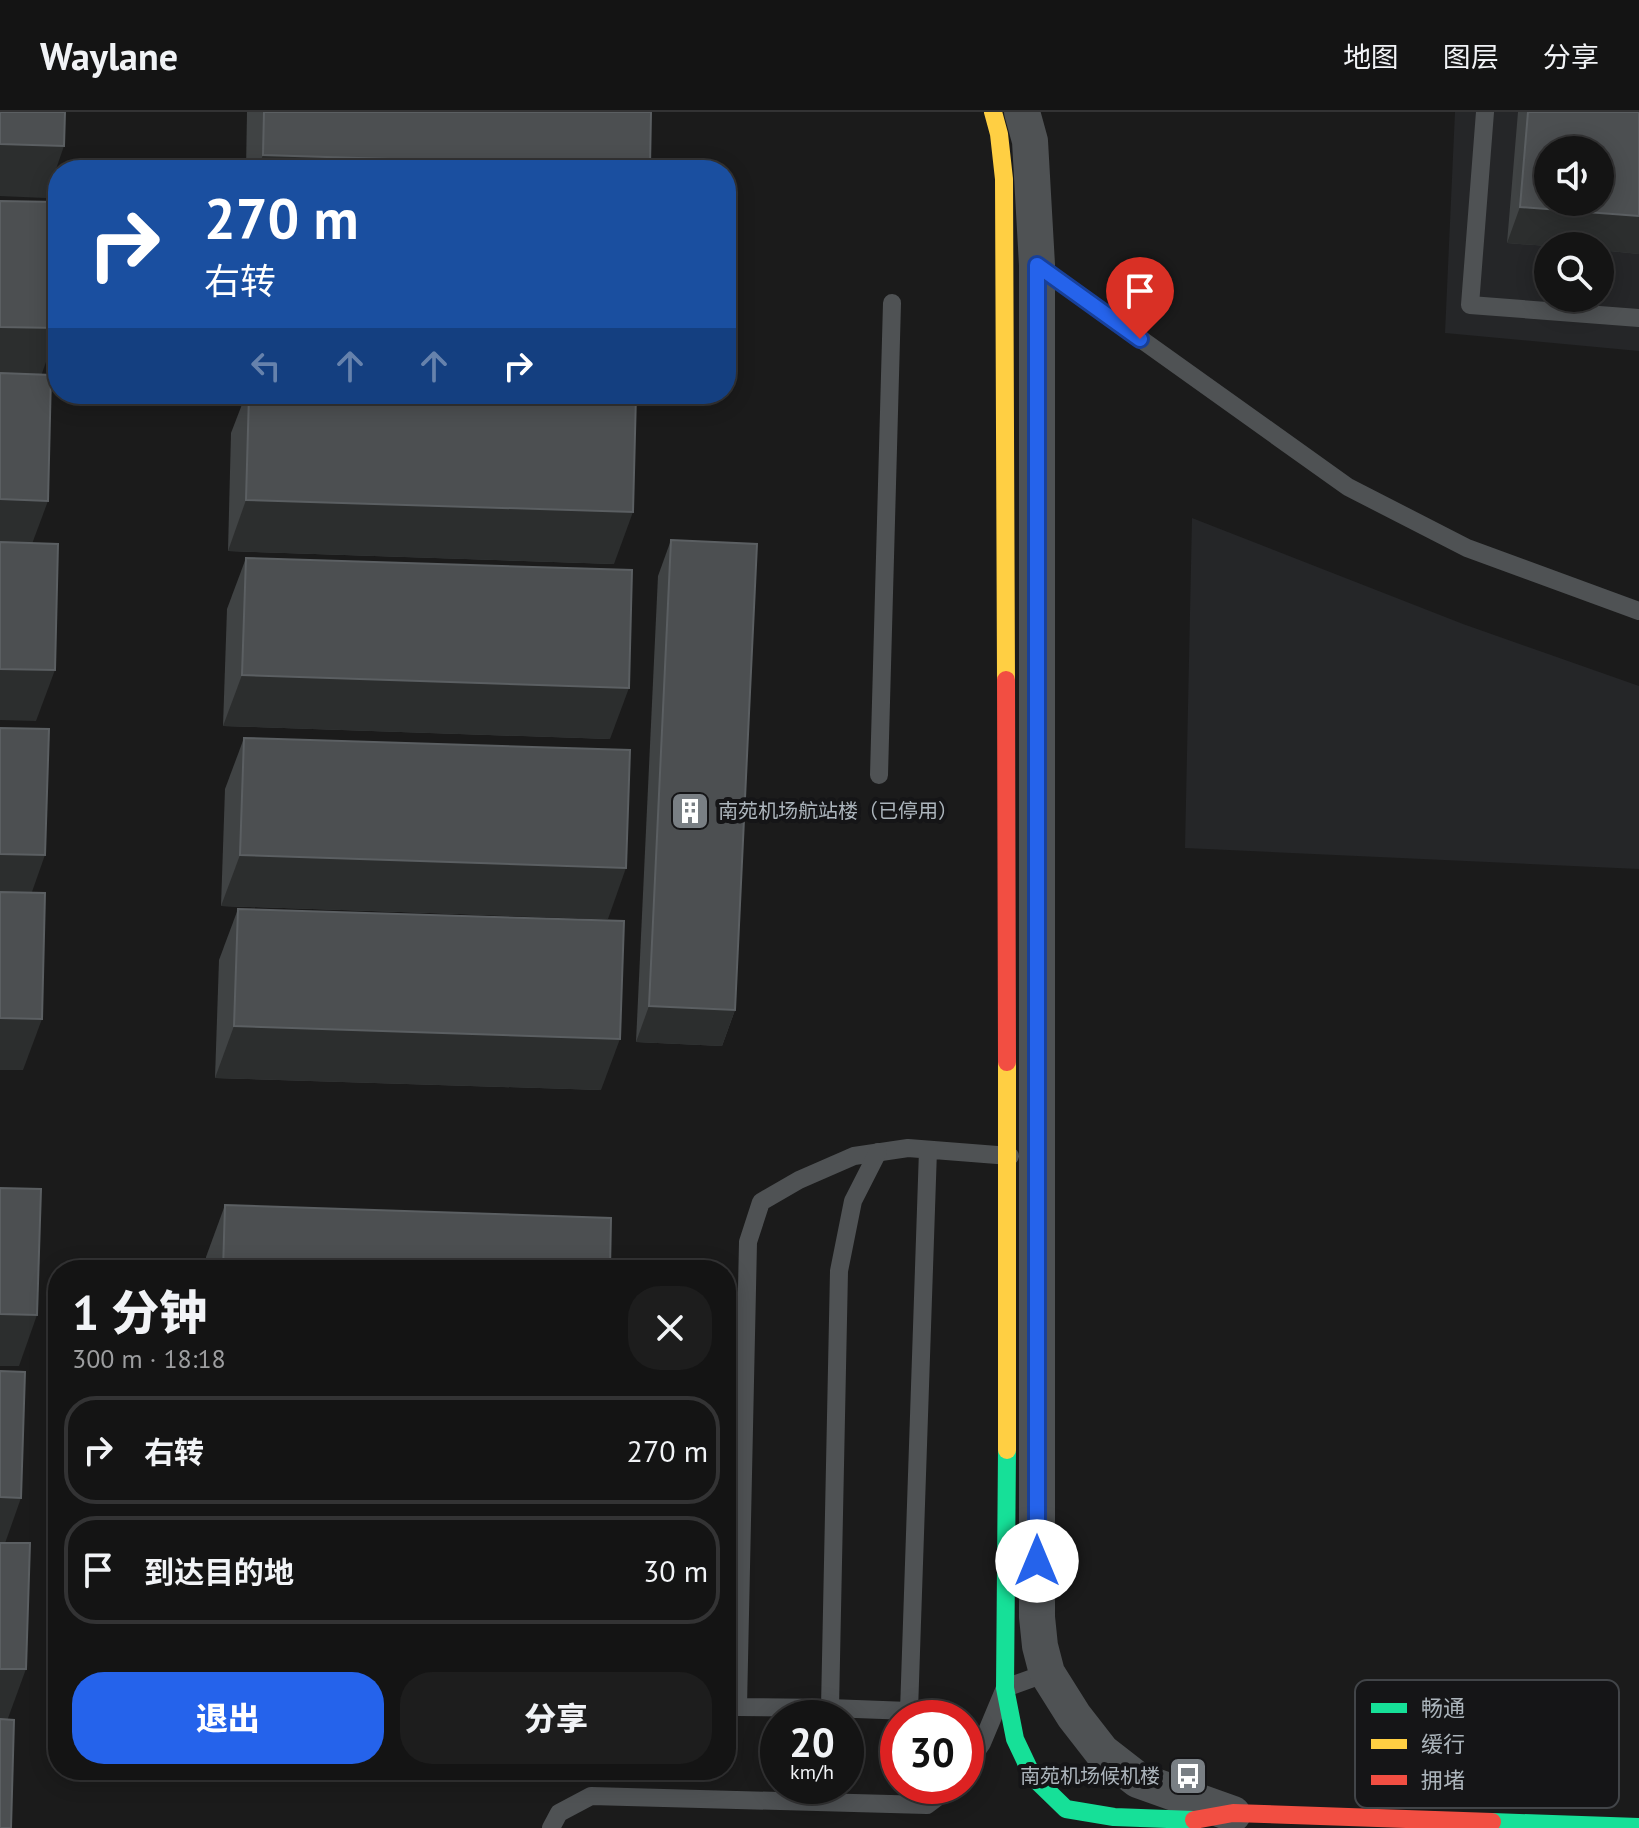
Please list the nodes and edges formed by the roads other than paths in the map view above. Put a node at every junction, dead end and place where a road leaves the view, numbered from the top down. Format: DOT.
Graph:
graph roads {
  1 [pos="993,112"];
  2 [pos="1022,112"];
  3 [pos="1485,112"];
  4 [pos="1037,265"];
  5 [pos="892,303"];
  6 [pos="1639,318"];
  7 [pos="1639,611"];
  8 [pos="879,775"];
  9 [pos="928,1150"];
  10 [pos="878,1152"];
  11 [pos="1022,1157"];
  12 [pos="1047,1673"];
  13 [pos="1005,1688"];
  14 [pos="830,1700"];
  15 [pos="760,1707"];
  16 [pos="864,1709"];
  17 [pos="984,1738"];
  18 [pos="880,1804"];
  19 [pos="890,1804"];
  20 [pos="928,1804"];
  21 [pos="1233,1821"];
  22 [pos="1639,1827"];
  23 [pos="551,1828"];
  1 -- 11 [label="street"];
  2 -- 4 [label="street"];
  3 -- 6 [label="lane"];
  4 -- 7 [label="lane"];
  4 -- 11 [label="street"];
  5 -- 8 [label="lane"];
  9 -- 10 [label="lane"];
  9 -- 11 [label="lane"];
  9 -- 16 [label="lane"];
  10 -- 14 [label="lane"];
  10 -- 15 [label="lane"];
  11 -- 12 [label="street"];
  11 -- 13 [label="street"];
  12 -- 13 [label="lane"];
  12 -- 21 [label="street"];
  13 -- 17 [label="lane"];
  13 -- 21 [label="street"];
  18 -- 23 [label="lane"];
  19 -- 20 [label="lane"];
  21 -- 22 [label="street"];
}
